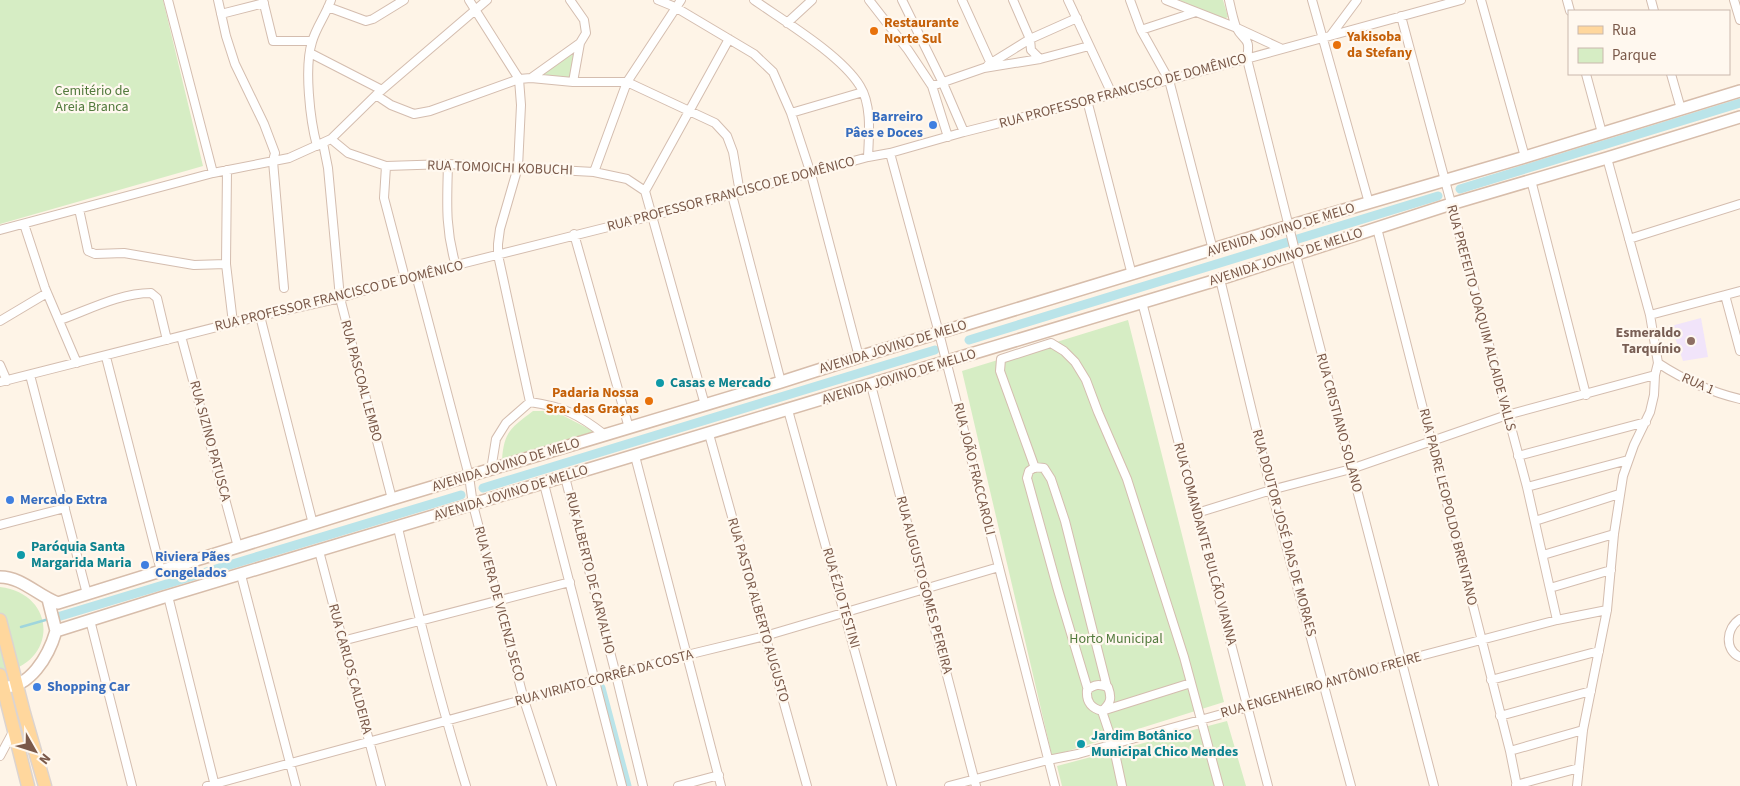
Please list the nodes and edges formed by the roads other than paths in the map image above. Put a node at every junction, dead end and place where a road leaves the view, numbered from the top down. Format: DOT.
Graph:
graph roads {
  1 [pos="168,0"];
  2 [pos="218,0"];
  3 [pos="404,0"];
  4 [pos="469,0"];
  5 [pos="487,0"];
  6 [pos="570,0"];
  7 [pos="658,0"];
  8 [pos="680,0"];
  9 [pos="754,0"];
  10 [pos="812,0"];
  11 [pos="902,0"];
  12 [pos="962,0"];
  13 [pos="1013,0"];
  14 [pos="1068,0"];
  15 [pos="1130,0"];
  16 [pos="1166,0"];
  17 [pos="1229,0"];
  18 [pos="1312,0"];
  19 [pos="1357,0"];
  20 [pos="1461,0"];
  21 [pos="1481,0"];
  22 [pos="1734,0"];
  23 [pos="263,2"];
  24 [pos="871,2"];
  25 [pos="330,4"];
  26 [pos="675,7"];
  27 [pos="476,9"];
  28 [pos="1196,12"];
  29 [pos="221,14"];
  30 [pos="1401,16"];
  31 [pos="1077,18"];
  32 [pos="1740,20"];
  33 [pos="788,23"];
  34 [pos="1237,28"];
  35 [pos="1141,30"];
  36 [pos="1331,35"];
  37 [pos="1322,37"];
  38 [pos="729,39"];
  39 [pos="1030,39"];
  40 [pos="312,41"];
  41 [pos="580,43"];
  42 [pos="1089,46"];
  43 [pos="1280,48"];
  44 [pos="310,53"];
  45 [pos="1040,59"];
  46 [pos="1247,59"];
  47 [pos="989,66"];
  48 [pos="1586,75"];
  49 [pos="1671,75"];
  50 [pos="530,78"];
  51 [pos="519,79"];
  52 [pos="1169,80"];
  53 [pos="942,81"];
  54 [pos="573,82"];
  55 [pos="627,82"];
  56 [pos="932,86"];
  57 [pos="1740,91"];
  58 [pos="863,92"];
  59 [pos="379,93"];
  60 [pos="1112,94"];
  61 [pos="1088,100"];
  62 [pos="1681,109"];
  63 [pos="689,110"];
  64 [pos="792,113"];
  65 [pos="1740,117"];
  66 [pos="964,132"];
  67 [pos="1602,134"];
  68 [pos="948,137"];
  69 [pos="332,139"];
  70 [pos="320,144"];
  71 [pos="890,153"];
  72 [pos="868,157"];
  73 [pos="1526,157"];
  74 [pos="1607,158"];
  75 [pos="273,161"];
  76 [pos="448,164"];
  77 [pos="386,166"];
  78 [pos="518,167"];
  79 [pos="227,170"];
  80 [pos="594,172"];
  81 [pos="213,173"];
  82 [pos="811,174"];
  83 [pos="1445,180"];
  84 [pos="1532,180"];
  85 [pos="645,191"];
  86 [pos="740,193"];
  87 [pos="732,196"];
  88 [pos="1369,203"];
  89 [pos="1451,204"];
  90 [pos="1740,204"];
  91 [pos="79,209"];
  92 [pos="652,216"];
  93 [pos="24,224"];
  94 [pos="1377,228"];
  95 [pos="1289,229"];
  96 [pos="0,230"];
  97 [pos="574,234"];
  98 [pos="1629,239"];
  99 [pos="1213,250"];
  100 [pos="1295,252"];
  101 [pos="498,255"];
  102 [pos="226,264"];
  103 [pos="456,266"];
  104 [pos="416,275"];
  105 [pos="1132,275"];
  106 [pos="405,278"];
  107 [pos="1220,279"];
  108 [pos="284,288"];
  109 [pos="1740,291"];
  110 [pos="47,293"];
  111 [pos="1725,295"];
  112 [pos="340,298"];
  113 [pos="1142,302"];
  114 [pos="1650,315"];
  115 [pos="260,316"];
  116 [pos="60,320"];
  117 [pos="0,321"];
  118 [pos="233,323"];
  119 [pos="939,333"];
  120 [pos="181,336"];
  121 [pos="167,340"];
  122 [pos="1740,350"];
  123 [pos="106,356"];
  124 [pos="859,357"];
  125 [pos="947,362"];
  126 [pos="1658,363"];
  127 [pos="77,364"];
  128 [pos="0,365"];
  129 [pos="30,375"];
  130 [pos="1655,375"];
  131 [pos="4,382"];
  132 [pos="781,382"];
  133 [pos="871,385"];
  134 [pos="1586,395"];
  135 [pos="1740,398"];
  136 [pos="530,402"];
  137 [pos="705,405"];
  138 [pos="788,410"];
  139 [pos="1507,415"];
  140 [pos="1646,422"];
  141 [pos="629,428"];
  142 [pos="709,434"];
  143 [pos="606,435"];
  144 [pos="1431,441"];
  145 [pos="635,456"];
  146 [pos="1518,456"];
  147 [pos="1628,460"];
  148 [pos="1035,468"];
  149 [pos="1351,468"];
  150 [pos="491,470"];
  151 [pos="469,476"];
  152 [pos="565,477"];
  153 [pos="544,484"];
  154 [pos="1527,487"];
  155 [pos="1270,490"];
  156 [pos="1619,494"];
  157 [pos="392,499"];
  158 [pos="473,505"];
  159 [pos="64,508"];
  160 [pos="1197,513"];
  161 [pos="1535,521"];
  162 [pos="313,524"];
  163 [pos="0,526"];
  164 [pos="398,528"];
  165 [pos="1614,534"];
  166 [pos="238,547"];
  167 [pos="319,551"];
  168 [pos="1543,554"];
  169 [pos="999,567"];
  170 [pos="1611,570"];
  171 [pos="161,571"];
  172 [pos="241,575"];
  173 [pos="0,578"];
  174 [pos="570,582"];
  175 [pos="1550,588"];
  176 [pos="925,590"];
  177 [pos="87,594"];
  178 [pos="168,596"];
  179 [pos="499,601"];
  180 [pos="49,604"];
  181 [pos="1607,610"];
  182 [pos="845,612"];
  183 [pos="1740,619"];
  184 [pos="0,620"];
  185 [pos="90,620"];
  186 [pos="420,620"];
  187 [pos="1557,620"];
  188 [pos="56,628"];
  189 [pos="765,636"];
  190 [pos="1481,640"];
  191 [pos="342,641"];
  192 [pos="1599,651"];
  193 [pos="687,655"];
  194 [pos="1740,657"];
  195 [pos="1401,661"];
  196 [pos="616,674"];
  197 [pos="0,675"];
  198 [pos="1491,680"];
  199 [pos="596,681"];
  200 [pos="1191,683"];
  201 [pos="16,684"];
  202 [pos="1324,684"];
  203 [pos="2,687"];
  204 [pos="1107,687"];
  205 [pos="1088,690"];
  206 [pos="1591,691"];
  207 [pos="524,700"];
  208 [pos="1248,707"];
  209 [pos="1102,711"];
  210 [pos="1500,716"];
  211 [pos="1201,720"];
  212 [pos="446,722"];
  213 [pos="14,730"];
  214 [pos="1583,730"];
  215 [pos="368,742"];
  216 [pos="1113,744"];
  217 [pos="1510,751"];
  218 [pos="0,756"];
  219 [pos="1048,760"];
  220 [pos="290,763"];
  221 [pos="1578,768"];
  222 [pos="719,775"];
  223 [pos="975,783"];
  224 [pos="212,785"];
  225 [pos="1517,785"];
  226 [pos="28,786"];
  227 [pos="45,786"];
  228 [pos="132,786"];
  229 [pos="296,786"];
  230 [pos="381,786"];
  231 [pos="466,786"];
  232 [pos="552,786"];
  233 [pos="622,786"];
  234 [pos="643,786"];
  235 [pos="678,786"];
  236 [pos="721,786"];
  237 [pos="807,786"];
  238 [pos="892,786"];
  239 [pos="949,786"];
  240 [pos="1055,786"];
  241 [pos="1122,786"];
  242 [pos="1219,786"];
  243 [pos="1268,786"];
  244 [pos="1351,786"];
  245 [pos="1434,786"];
  246 [pos="1577,786"];
  1 -- 81 [label="street"];
  2 -- 29 [label="street"];
  3 -- 25 [label="street"];
  4 -- 27 [label="street"];
  5 -- 27 [label="street"];
  6 -- 41 [label="street"];
  7 -- 26 [label="street"];
  8 -- 26 [label="street"];
  9 -- 33 [label="street"];
  10 -- 33 [label="street"];
  11 -- 53 [label="street"];
  12 -- 47 [label="street"];
  13 -- 39 [label="street"];
  14 -- 31 [label="street"];
  15 -- 35 [label="street"];
  16 -- 28 [label="street"];
  17 -- 34 [label="street, RUA CRISTIANO SOLANO"];
  18 -- 37 [label="street"];
  19 -- 36 [label="street"];
  20 -- 30 [label="street, RUA PROFESSOR FRANCISCO DE DOMÊNICO"];
  21 -- 73 [label="street"];
  22 -- 32 [label="street"];
  23 -- 29 [label="street"];
  23 -- 40 [label="street"];
  24 -- 56 [label="street"];
  25 -- 40 [label="street, RUA PASCOAL LEMBO"];
  26 -- 38 [label="street"];
  26 -- 55 [label="street"];
  27 -- 51 [label="street"];
  27 -- 59 [label="street"];
  28 -- 34 [label="street"];
  28 -- 35 [label="street"];
  29 -- 75 [label="street"];
  30 -- 36 [label="street, RUA PROFESSOR FRANCISCO DE DOMÊNICO"];
  30 -- 83 [label="street, RUA PREFEITO JOAQUIM ALCAIDE VALLS"];
  31 -- 39 [label="street"];
  31 -- 42 [label="street"];
  33 -- 58 [label="street"];
  34 -- 43 [label="street"];
  34 -- 46 [label="street, RUA CRISTIANO SOLANO"];
  35 -- 52 [label="street"];
  36 -- 37 [label="street, RUA PROFESSOR FRANCISCO DE DOMÊNICO"];
  37 -- 43 [label="street, RUA PROFESSOR FRANCISCO DE DOMÊNICO"];
  37 -- 88 [label="street"];
  38 -- 63 [label="street"];
  38 -- 64 [label="street"];
  39 -- 45 [label="street"];
  39 -- 47 [label="street"];
  40 -- 44 [label="street, RUA PASCOAL LEMBO"];
  41 -- 50 [label="street"];
  41 -- 54 [label="street"];
  42 -- 45 [label="street"];
  42 -- 60 [label="street"];
  43 -- 46 [label="street, RUA PROFESSOR FRANCISCO DE DOMÊNICO"];
  44 -- 59 [label="street"];
  44 -- 70 [label="street, RUA PASCOAL LEMBO"];
  45 -- 47 [label="street"];
  46 -- 52 [label="street, RUA PROFESSOR FRANCISCO DE DOMÊNICO"];
  46 -- 95 [label="street, RUA CRISTIANO SOLANO"];
  47 -- 53 [label="street"];
  48 -- 67 [label="street"];
  49 -- 62 [label="street"];
  50 -- 51 [label="street"];
  50 -- 54 [label="street"];
  51 -- 59 [label="street"];
  51 -- 78 [label="street"];
  52 -- 60 [label="street, RUA PROFESSOR FRANCISCO DE DOMÊNICO"];
  52 -- 99 [label="street"];
  53 -- 56 [label="street"];
  53 -- 66 [label="street"];
  54 -- 55 [label="street"];
  55 -- 63 [label="street"];
  55 -- 80 [label="street"];
  56 -- 68 [label="street"];
  57 -- 62 [label="main road, AVENIDA JOVINO DE MELO"];
  58 -- 64 [label="street"];
  58 -- 72 [label="street"];
  59 -- 69 [label="street"];
  60 -- 61 [label="street, RUA PROFESSOR FRANCISCO DE DOMÊNICO"];
  61 -- 66 [label="street, RUA PROFESSOR FRANCISCO DE DOMÊNICO"];
  61 -- 105 [label="street"];
  62 -- 67 [label="main road, AVENIDA JOVINO DE MELO"];
  63 -- 85 [label="street"];
  63 -- 86 [label="street"];
  64 -- 82 [label="street"];
  65 -- 74 [label="main road, AVENIDA JOVINO DE MELLO"];
  66 -- 68 [label="street, RUA PROFESSOR FRANCISCO DE DOMÊNICO"];
  67 -- 73 [label="main road, AVENIDA JOVINO DE MELO"];
  68 -- 71 [label="street, RUA PROFESSOR FRANCISCO DE DOMÊNICO"];
  69 -- 70 [label="street"];
  69 -- 77 [label="street, RUA TOMOICHI KOBUCHI"];
  70 -- 75 [label="street"];
  70 -- 112 [label="street, RUA PASCOAL LEMBO"];
  71 -- 72 [label="street, RUA PROFESSOR FRANCISCO DE DOMÊNICO"];
  71 -- 119 [label="street, RUA JOÃO FRACCAROLI"];
  72 -- 82 [label="street, RUA PROFESSOR FRANCISCO DE DOMÊNICO"];
  73 -- 83 [label="main road, AVENIDA JOVINO DE MELO"];
  74 -- 84 [label="main road, AVENIDA JOVINO DE MELLO"];
  74 -- 98 [label="street"];
  75 -- 79 [label="street"];
  75 -- 108 [label="street"];
  76 -- 77 [label="street, RUA TOMOICHI KOBUCHI"];
  76 -- 78 [label="street, RUA TOMOICHI KOBUCHI"];
  76 -- 103 [label="street"];
  77 -- 106 [label="street"];
  78 -- 80 [label="street, RUA TOMOICHI KOBUCHI"];
  78 -- 101 [label="street"];
  79 -- 81 [label="street"];
  79 -- 102 [label="street"];
  80 -- 85 [label="street, RUA TOMOICHI KOBUCHI"];
  81 -- 91 [label="street"];
  82 -- 86 [label="street, RUA PROFESSOR FRANCISCO DE DOMÊNICO"];
  82 -- 124 [label="street"];
  83 -- 88 [label="main road, AVENIDA JOVINO DE MELO"];
  83 -- 89 [label="street, RUA PREFEITO JOAQUIM ALCAIDE VALLS"];
  84 -- 89 [label="main road, AVENIDA JOVINO DE MELLO"];
  84 -- 134 [label="street"];
  85 -- 92 [label="street"];
  86 -- 87 [label="street, RUA PROFESSOR FRANCISCO DE DOMÊNICO"];
  87 -- 92 [label="street, RUA PROFESSOR FRANCISCO DE DOMÊNICO"];
  87 -- 132 [label="street"];
  88 -- 95 [label="main road, AVENIDA JOVINO DE MELO"];
  89 -- 94 [label="main road, AVENIDA JOVINO DE MELLO"];
  89 -- 139 [label="street, RUA PREFEITO JOAQUIM ALCAIDE VALLS"];
  90 -- 98 [label="street"];
  91 -- 93 [label="street"];
  91 -- 102 [label="street"];
  92 -- 97 [label="street, RUA PROFESSOR FRANCISCO DE DOMÊNICO"];
  92 -- 137 [label="street"];
  93 -- 96 [label="street"];
  93 -- 110 [label="street"];
  94 -- 100 [label="main road, AVENIDA JOVINO DE MELLO"];
  94 -- 144 [label="street, RUA PADRE LEOPOLDO BRENTANO"];
  95 -- 99 [label="main road, AVENIDA JOVINO DE MELO"];
  95 -- 100 [label="street, RUA CRISTIANO SOLANO"];
  97 -- 101 [label="street, RUA PROFESSOR FRANCISCO DE DOMÊNICO"];
  97 -- 141 [label="street"];
  98 -- 114 [label="street"];
  99 -- 105 [label="main road, AVENIDA JOVINO DE MELO"];
  100 -- 107 [label="main road, AVENIDA JOVINO DE MELLO"];
  100 -- 149 [label="street, RUA CRISTIANO SOLANO"];
  101 -- 103 [label="street, RUA PROFESSOR FRANCISCO DE DOMÊNICO"];
  101 -- 136 [label="street"];
  102 -- 118 [label="street"];
  103 -- 104 [label="street, RUA PROFESSOR FRANCISCO DE DOMÊNICO"];
  104 -- 106 [label="street, RUA PROFESSOR FRANCISCO DE DOMÊNICO"];
  104 -- 151 [label="street, RUA VERA DE VICENZI SECO"];
  105 -- 119 [label="main road, AVENIDA JOVINO DE MELO"];
  106 -- 112 [label="street, RUA PROFESSOR FRANCISCO DE DOMÊNICO"];
  107 -- 113 [label="main road, AVENIDA JOVINO DE MELLO"];
  107 -- 155 [label="street, RUA DOUTOR JOSÉ DIAS DE MORAES"];
  109 -- 111 [label="street"];
  110 -- 116 [label="street"];
  110 -- 117 [label="street"];
  111 -- 114 [label="street"];
  111 -- 122 [label="street"];
  112 -- 115 [label="street, RUA PROFESSOR FRANCISCO DE DOMÊNICO"];
  112 -- 157 [label="street, RUA PASCOAL LEMBO"];
  113 -- 125 [label="main road, AVENIDA JOVINO DE MELLO"];
  113 -- 160 [label="street, RUA COMANDANTE BULCÃO VIANNA"];
  114 -- 126 [label="street"];
  115 -- 118 [label="street, RUA PROFESSOR FRANCISCO DE DOMÊNICO"];
  115 -- 162 [label="street"];
  116 -- 121 [label="street"];
  116 -- 127 [label="street"];
  118 -- 120 [label="street, RUA PROFESSOR FRANCISCO DE DOMÊNICO"];
  119 -- 124 [label="main road, AVENIDA JOVINO DE MELO"];
  119 -- 125 [label="street, RUA JOÃO FRACCAROLI"];
  120 -- 121 [label="street, RUA PROFESSOR FRANCISCO DE DOMÊNICO"];
  120 -- 166 [label="street, RUA SIZINO PATUSCA"];
  121 -- 123 [label="street, RUA PROFESSOR FRANCISCO DE DOMÊNICO"];
  123 -- 127 [label="street, RUA PROFESSOR FRANCISCO DE DOMÊNICO"];
  123 -- 171 [label="street"];
  124 -- 132 [label="main road, AVENIDA JOVINO DE MELO"];
  125 -- 133 [label="main road, AVENIDA JOVINO DE MELLO"];
  125 -- 169 [label="street, RUA JOÃO FRACCAROLI"];
  126 -- 130 [label="street"];
  126 -- 135 [label="street, RUA 1"];
  127 -- 129 [label="street, RUA PROFESSOR FRANCISCO DE DOMÊNICO"];
  128 -- 131 [label="street"];
  129 -- 131 [label="street, RUA PROFESSOR FRANCISCO DE DOMÊNICO"];
  129 -- 159 [label="street"];
  130 -- 134 [label="street"];
  130 -- 140 [label="street"];
  132 -- 137 [label="main road, AVENIDA JOVINO DE MELO"];
  133 -- 138 [label="main road, AVENIDA JOVINO DE MELLO"];
  133 -- 176 [label="street, RUA AUGUSTO GOMES PEREIRA"];
  134 -- 139 [label="street"];
  136 -- 143 [label="street"];
  136 -- 150 [label="street"];
  137 -- 141 [label="main road, AVENIDA JOVINO DE MELO"];
  138 -- 142 [label="main road, AVENIDA JOVINO DE MELLO"];
  138 -- 182 [label="street, RUA ÉZIO TESTINI"];
  139 -- 144 [label="street"];
  139 -- 146 [label="street, RUA PREFEITO JOAQUIM ALCAIDE VALLS"];
  140 -- 146 [label="street"];
  140 -- 147 [label="street"];
  141 -- 143 [label="main road, AVENIDA JOVINO DE MELO"];
  142 -- 145 [label="main road, AVENIDA JOVINO DE MELLO"];
  142 -- 189 [label="street, RUA PASTOR ALBERTO AUGUSTO"];
  143 -- 150 [label="main road, AVENIDA JOVINO DE MELO"];
  144 -- 149 [label="street"];
  144 -- 190 [label="street, RUA PADRE LEOPOLDO BRENTANO"];
  145 -- 152 [label="main road, AVENIDA JOVINO DE MELLO"];
  145 -- 193 [label="street"];
  146 -- 154 [label="street, RUA PREFEITO JOAQUIM ALCAIDE VALLS"];
  147 -- 154 [label="street"];
  147 -- 156 [label="street"];
  148 -- 200 [label="street"];
  148 -- 204 [label="street"];
  148 -- 205 [label="street"];
  149 -- 155 [label="street"];
  149 -- 195 [label="street, RUA CRISTIANO SOLANO"];
  150 -- 151 [label="main road, AVENIDA JOVINO DE MELO"];
  151 -- 157 [label="main road, AVENIDA JOVINO DE MELO"];
  151 -- 158 [label="street, RUA VERA DE VICENZI SECO"];
  152 -- 153 [label="main road, AVENIDA JOVINO DE MELLO"];
  152 -- 196 [label="street, RUA ALBERTO DE CARVALHO"];
  153 -- 158 [label="main road, AVENIDA JOVINO DE MELLO"];
  153 -- 174 [label="street, RUA ALBERTO DE CARVALHO"];
  154 -- 161 [label="street, RUA PREFEITO JOAQUIM ALCAIDE VALLS"];
  155 -- 160 [label="street"];
  155 -- 202 [label="street, RUA DOUTOR JOSÉ DIAS DE MORAES"];
  156 -- 161 [label="street"];
  156 -- 165 [label="street"];
  157 -- 162 [label="main road, AVENIDA JOVINO DE MELO"];
  158 -- 164 [label="main road, AVENIDA JOVINO DE MELLO"];
  158 -- 179 [label="street, RUA VERA DE VICENZI SECO"];
  159 -- 163 [label="street"];
  159 -- 177 [label="street"];
  160 -- 208 [label="street, RUA COMANDANTE BULCÃO VIANNA"];
  161 -- 168 [label="street, RUA PREFEITO JOAQUIM ALCAIDE VALLS"];
  162 -- 166 [label="main road, AVENIDA JOVINO DE MELO"];
  164 -- 167 [label="main road, AVENIDA JOVINO DE MELLO"];
  164 -- 186 [label="street"];
  165 -- 168 [label="street"];
  165 -- 170 [label="street"];
  166 -- 171 [label="main road, AVENIDA JOVINO DE MELO"];
  167 -- 172 [label="main road, AVENIDA JOVINO DE MELLO"];
  167 -- 191 [label="street, RUA CARLOS CALDEIRA"];
  168 -- 175 [label="street, RUA PREFEITO JOAQUIM ALCAIDE VALLS"];
  169 -- 176 [label="street, RUA VIRIATO CORRÊA DA COSTA"];
  169 -- 219 [label="street, RUA JOÃO FRACCAROLI"];
  170 -- 175 [label="street"];
  170 -- 181 [label="street"];
  171 -- 177 [label="main road, AVENIDA JOVINO DE MELO"];
  172 -- 178 [label="main road, AVENIDA JOVINO DE MELLO"];
  172 -- 220 [label="street"];
  173 -- 180 [label="main road"];
  174 -- 179 [label="street"];
  174 -- 199 [label="street, RUA ALBERTO DE CARVALHO"];
  175 -- 187 [label="street, RUA PREFEITO JOAQUIM ALCAIDE VALLS"];
  176 -- 182 [label="street, RUA VIRIATO CORRÊA DA COSTA"];
  176 -- 223 [label="street, RUA AUGUSTO GOMES PEREIRA"];
  177 -- 180 [label="main road, AVENIDA JOVINO DE MELO"];
  178 -- 185 [label="main road, AVENIDA JOVINO DE MELLO"];
  178 -- 224 [label="street"];
  179 -- 186 [label="street"];
  179 -- 207 [label="street, RUA VERA DE VICENZI SECO"];
  180 -- 188 [label="main road"];
  181 -- 187 [label="street, RUA ENGENHEIRO ANTÔNIO FREIRE"];
  181 -- 192 [label="street"];
  182 -- 189 [label="street, RUA VIRIATO CORRÊA DA COSTA"];
  182 -- 238 [label="street, RUA ÉZIO TESTINI"];
  183 -- 194 [label="street"];
  184 -- 201 [label="main road"];
  185 -- 188 [label="main road, AVENIDA JOVINO DE MELLO"];
  185 -- 228 [label="street"];
  186 -- 191 [label="street"];
  186 -- 212 [label="street"];
  187 -- 190 [label="street, RUA ENGENHEIRO ANTÔNIO FREIRE"];
  188 -- 201 [label="main road"];
  189 -- 193 [label="street, RUA VIRIATO CORRÊA DA COSTA"];
  189 -- 237 [label="street, RUA PASTOR ALBERTO AUGUSTO"];
  190 -- 195 [label="street, RUA ENGENHEIRO ANTÔNIO FREIRE"];
  190 -- 198 [label="street, RUA PADRE LEOPOLDO BRENTANO"];
  191 -- 215 [label="street, RUA CARLOS CALDEIRA"];
  192 -- 198 [label="street"];
  192 -- 206 [label="street"];
  193 -- 196 [label="street, RUA VIRIATO CORRÊA DA COSTA"];
  193 -- 222 [label="street"];
  195 -- 202 [label="street, RUA ENGENHEIRO ANTÔNIO FREIRE"];
  195 -- 245 [label="street, RUA CRISTIANO SOLANO"];
  196 -- 199 [label="street, RUA VIRIATO CORRÊA DA COSTA"];
  196 -- 234 [label="street, RUA ALBERTO DE CARVALHO"];
  197 -- 203 [label="main road"];
  198 -- 210 [label="street, RUA PADRE LEOPOLDO BRENTANO"];
  199 -- 207 [label="street, RUA VIRIATO CORRÊA DA COSTA"];
  199 -- 233 [label="street, RUA ALBERTO DE CARVALHO"];
  200 -- 209 [label="street"];
  200 -- 211 [label="street"];
  201 -- 203 [label="main road"];
  201 -- 227 [label="main road"];
  202 -- 208 [label="street, RUA ENGENHEIRO ANTÔNIO FREIRE"];
  202 -- 244 [label="street, RUA DOUTOR JOSÉ DIAS DE MORAES"];
  203 -- 213 [label="main road"];
  204 -- 205 [label="street"];
  204 -- 209 [label="street"];
  205 -- 209 [label="street"];
  206 -- 210 [label="street"];
  206 -- 214 [label="street"];
  207 -- 212 [label="street, RUA VIRIATO CORRÊA DA COSTA"];
  207 -- 232 [label="street, RUA VERA DE VICENZI SECO"];
  208 -- 211 [label="street, RUA ENGENHEIRO ANTÔNIO FREIRE"];
  208 -- 243 [label="street, RUA COMANDANTE BULCÃO VIANNA"];
  209 -- 216 [label="street"];
  210 -- 217 [label="street, RUA PADRE LEOPOLDO BRENTANO"];
  211 -- 216 [label="street, RUA ENGENHEIRO ANTÔNIO FREIRE"];
  211 -- 242 [label="street"];
  212 -- 215 [label="street, RUA VIRIATO CORRÊA DA COSTA"];
  212 -- 231 [label="street"];
  213 -- 218 [label="street"];
  213 -- 226 [label="main road"];
  214 -- 217 [label="street"];
  214 -- 221 [label="street"];
  215 -- 220 [label="street, RUA VIRIATO CORRÊA DA COSTA"];
  215 -- 230 [label="street, RUA CARLOS CALDEIRA"];
  216 -- 219 [label="street, RUA ENGENHEIRO ANTÔNIO FREIRE"];
  216 -- 241 [label="street"];
  217 -- 225 [label="street, RUA PADRE LEOPOLDO BRENTANO"];
  219 -- 223 [label="street, RUA ENGENHEIRO ANTÔNIO FREIRE"];
  219 -- 240 [label="street, RUA JOÃO FRACCAROLI"];
  220 -- 224 [label="street, RUA VIRIATO CORRÊA DA COSTA"];
  220 -- 229 [label="street"];
  221 -- 225 [label="street"];
  221 -- 246 [label="street"];
  222 -- 235 [label="street"];
  222 -- 236 [label="street"];
  223 -- 239 [label="street, RUA ENGENHEIRO ANTÔNIO FREIRE"];
}
